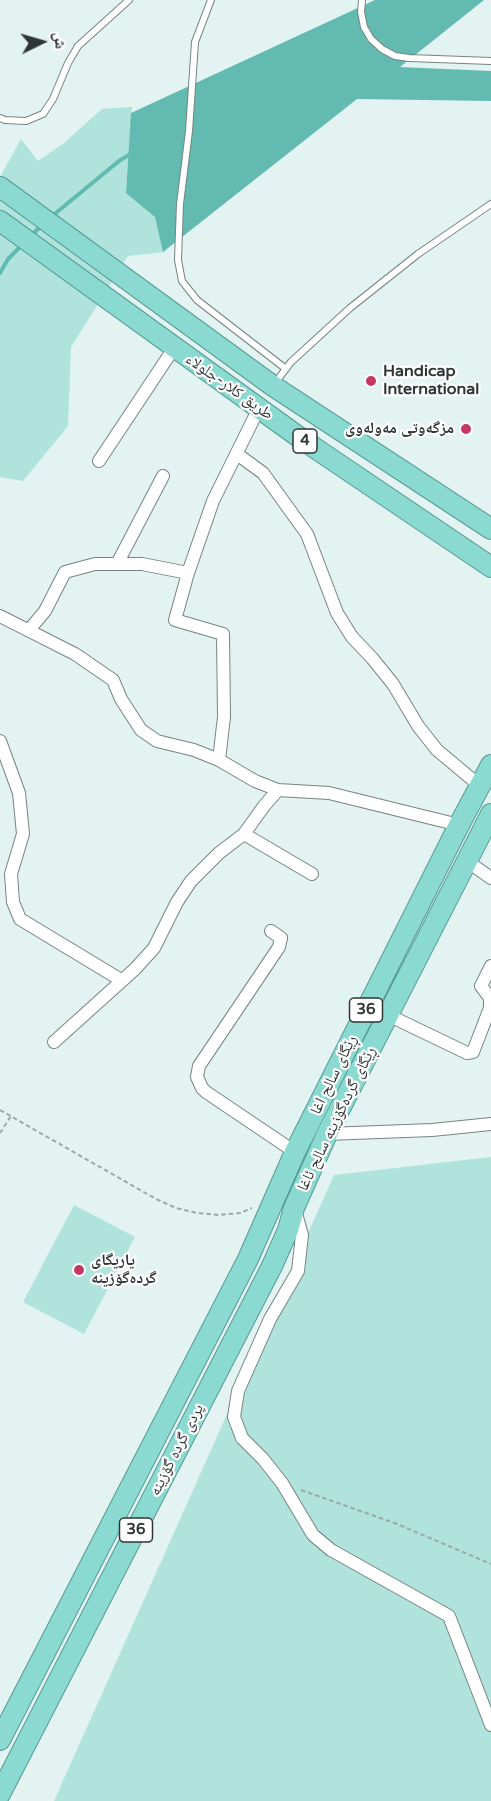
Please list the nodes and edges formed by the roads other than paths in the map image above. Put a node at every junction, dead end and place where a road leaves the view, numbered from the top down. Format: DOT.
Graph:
graph roads {
  1 [pos="129,0"];
  2 [pos="211,0"];
  3 [pos="362,0"];
  4 [pos="491,61"];
  5 [pos="0,118"];
  6 [pos="0,187"];
  7 [pos="490,206"];
  8 [pos="0,221"];
  9 [pos="174,348"];
  10 [pos="286,369"];
  11 [pos="273,386"];
  12 [pos="259,408"];
  13 [pos="315,413"];
  14 [pos="303,440"];
  15 [pos="237,454"];
  16 [pos="99,461"];
  17 [pos="163,476"];
  18 [pos="491,529"];
  19 [pos="117,564"];
  20 [pos="491,567"];
  21 [pos="188,573"];
  22 [pos="0,616"];
  23 [pos="29,630"];
  24 [pos="0,741"];
  25 [pos="219,760"];
  26 [pos="491,765"];
  27 [pos="480,786"];
  28 [pos="278,790"];
  29 [pos="491,816"];
  30 [pos="459,825"];
  31 [pos="244,834"];
  32 [pos="467,861"];
  33 [pos="312,874"];
  34 [pos="491,878"];
  35 [pos="271,931"];
  36 [pos="491,966"];
  37 [pos="121,980"];
  38 [pos="388,1015"];
  39 [pos="54,1042"];
  40 [pos="491,1124"];
  41 [pos="327,1134"];
  42 [pos="296,1152"];
  43 [pos="274,1199"];
  44 [pos="294,1208"];
  45 [pos="272,1266"];
  46 [pos="491,1725"];
  47 [pos="0,1740"];
  48 [pos="0,1794"];
  1 -- 5 [label="lane"];
  2 -- 10 [label="lane"];
  3 -- 4 [label="lane"];
  6 -- 11 [label="highway, طريق كلار-جلولاء / 4"];
  7 -- 10 [label="lane"];
  8 -- 9 [label="highway, طريق كلار-جلولاء / 4"];
  9 -- 12 [label="highway, طريق كلار-جلولاء / 4"];
  9 -- 16 [label="street"];
  10 -- 11 [label="lane"];
  11 -- 13 [label="highway, طريق كلار-جلولاء / 4"];
  12 -- 14 [label="highway, طريق كلار-جلولاء / 4"];
  12 -- 15 [label="street"];
  13 -- 14 [label="highway"];
  13 -- 18 [label="highway, طريق كلار-جلولاء / 4"];
  14 -- 20 [label="highway, طريق كلار-جلولاء / 4"];
  15 -- 21 [label="street"];
  15 -- 27 [label="street"];
  17 -- 19 [label="street"];
  19 -- 21 [label="street"];
  19 -- 23 [label="street"];
  21 -- 25 [label="street"];
  22 -- 23 [label="street"];
  23 -- 25 [label="street"];
  24 -- 37 [label="street"];
  25 -- 28 [label="street"];
  26 -- 27 [label="highway, ڕێگای سالح اغا / 36"];
  27 -- 30 [label="highway, ڕێگای سالح اغا / 36"];
  28 -- 30 [label="street"];
  28 -- 31 [label="street"];
  29 -- 32 [label="highway, ڕێگای گردەگۆزینە سالح ئاغا / 36"];
  30 -- 42 [label="highway, ڕێگای سالح اغا / 36"];
  31 -- 33 [label="street"];
  31 -- 37 [label="street"];
  32 -- 34 [label="street"];
  32 -- 38 [label="highway, ڕێگای گردەگۆزینە سالح ئاغا / 36"];
  35 -- 42 [label="street"];
  36 -- 38 [label="street"];
  37 -- 39 [label="street"];
  38 -- 41 [label="highway, ڕێگای گردەگۆزینە سالح ئاغا / 36"];
  40 -- 41 [label="street"];
  41 -- 44 [label="highway, ڕێگای گردەگۆزینە سالح ئاغا / 36"];
  42 -- 43 [label="highway, ڕێگای سالح اغا / 36"];
  43 -- 44 [label="highway"];
  43 -- 47 [label="highway, ڕێگای سالح اغا / 36"];
  44 -- 45 [label="highway, ڕێگای گردەگۆزینە سالح ئاغا / 36"];
  44 -- 46 [label="street"];
  45 -- 48 [label="highway, پردی گردە گۆزینە / 36"];
}
